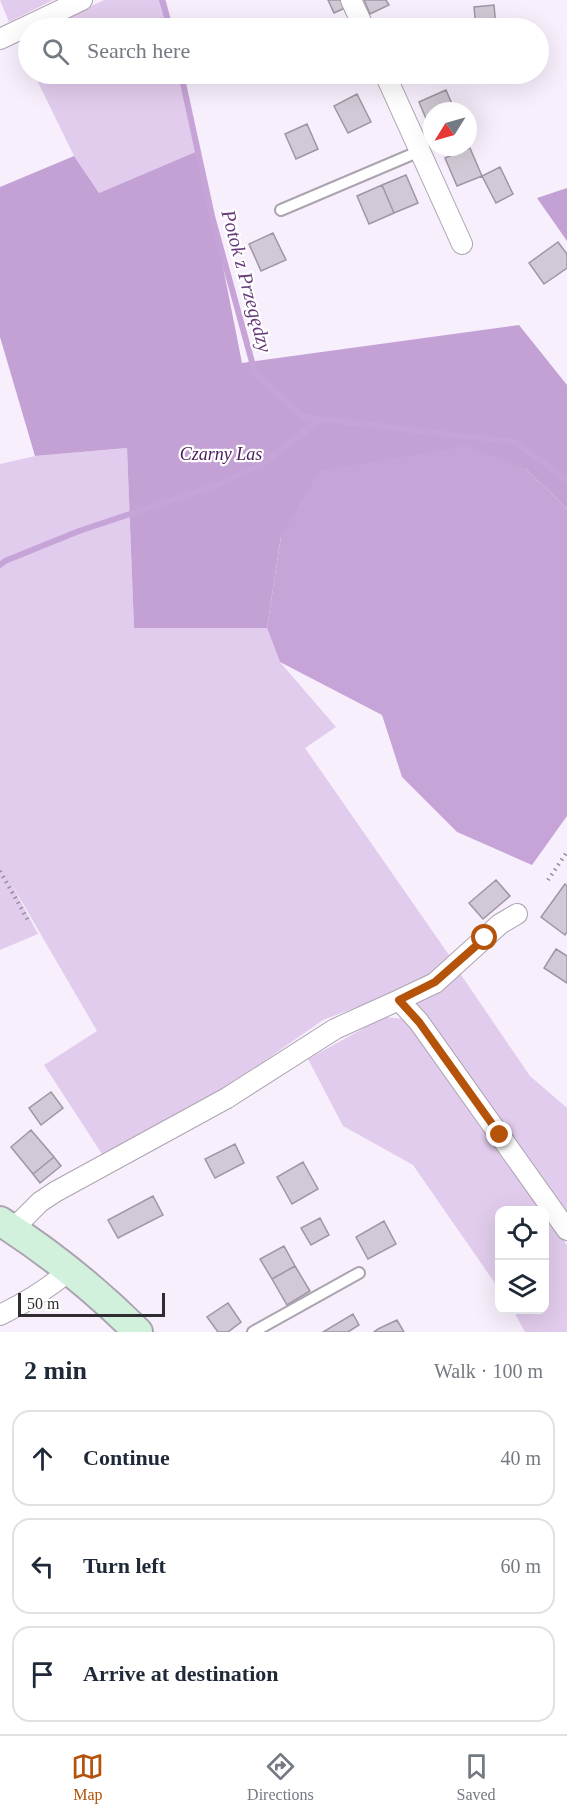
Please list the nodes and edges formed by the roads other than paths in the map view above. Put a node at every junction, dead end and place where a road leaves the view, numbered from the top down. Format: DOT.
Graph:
graph roads {
  1 [pos="82,0"];
  2 [pos="351,0"];
  3 [pos="44,18"];
  4 [pos="359,18"];
  5 [pos="18,30"];
  6 [pos="0,39"];
  7 [pos="390,84"];
  8 [pos="420,151"];
  9 [pos="281,210"];
  10 [pos="462,244"];
  11 [pos="517,914"];
  12 [pos="399,1000"];
  13 [pos="6,1225"];
  14 [pos="567,1230"];
  15 [pos="70,1270"];
  16 [pos="359,1273"];
  17 [pos="0,1315"];
  18 [pos="138,1332"];
  19 [pos="253,1332"];
  1 -- 3 [label="street"];
  2 -- 4 [label="street"];
  5 -- 6 [label="street"];
  7 -- 8 [label="street"];
  8 -- 9 [label="lane"];
  8 -- 10 [label="street"];
  11 -- 12 [label="street"];
  12 -- 13 [label="street"];
  12 -- 14 [label="street"];
  13 -- 15 [label="main road"];
  15 -- 17 [label="street"];
  15 -- 18 [label="main road"];
  16 -- 19 [label="lane"];
}
